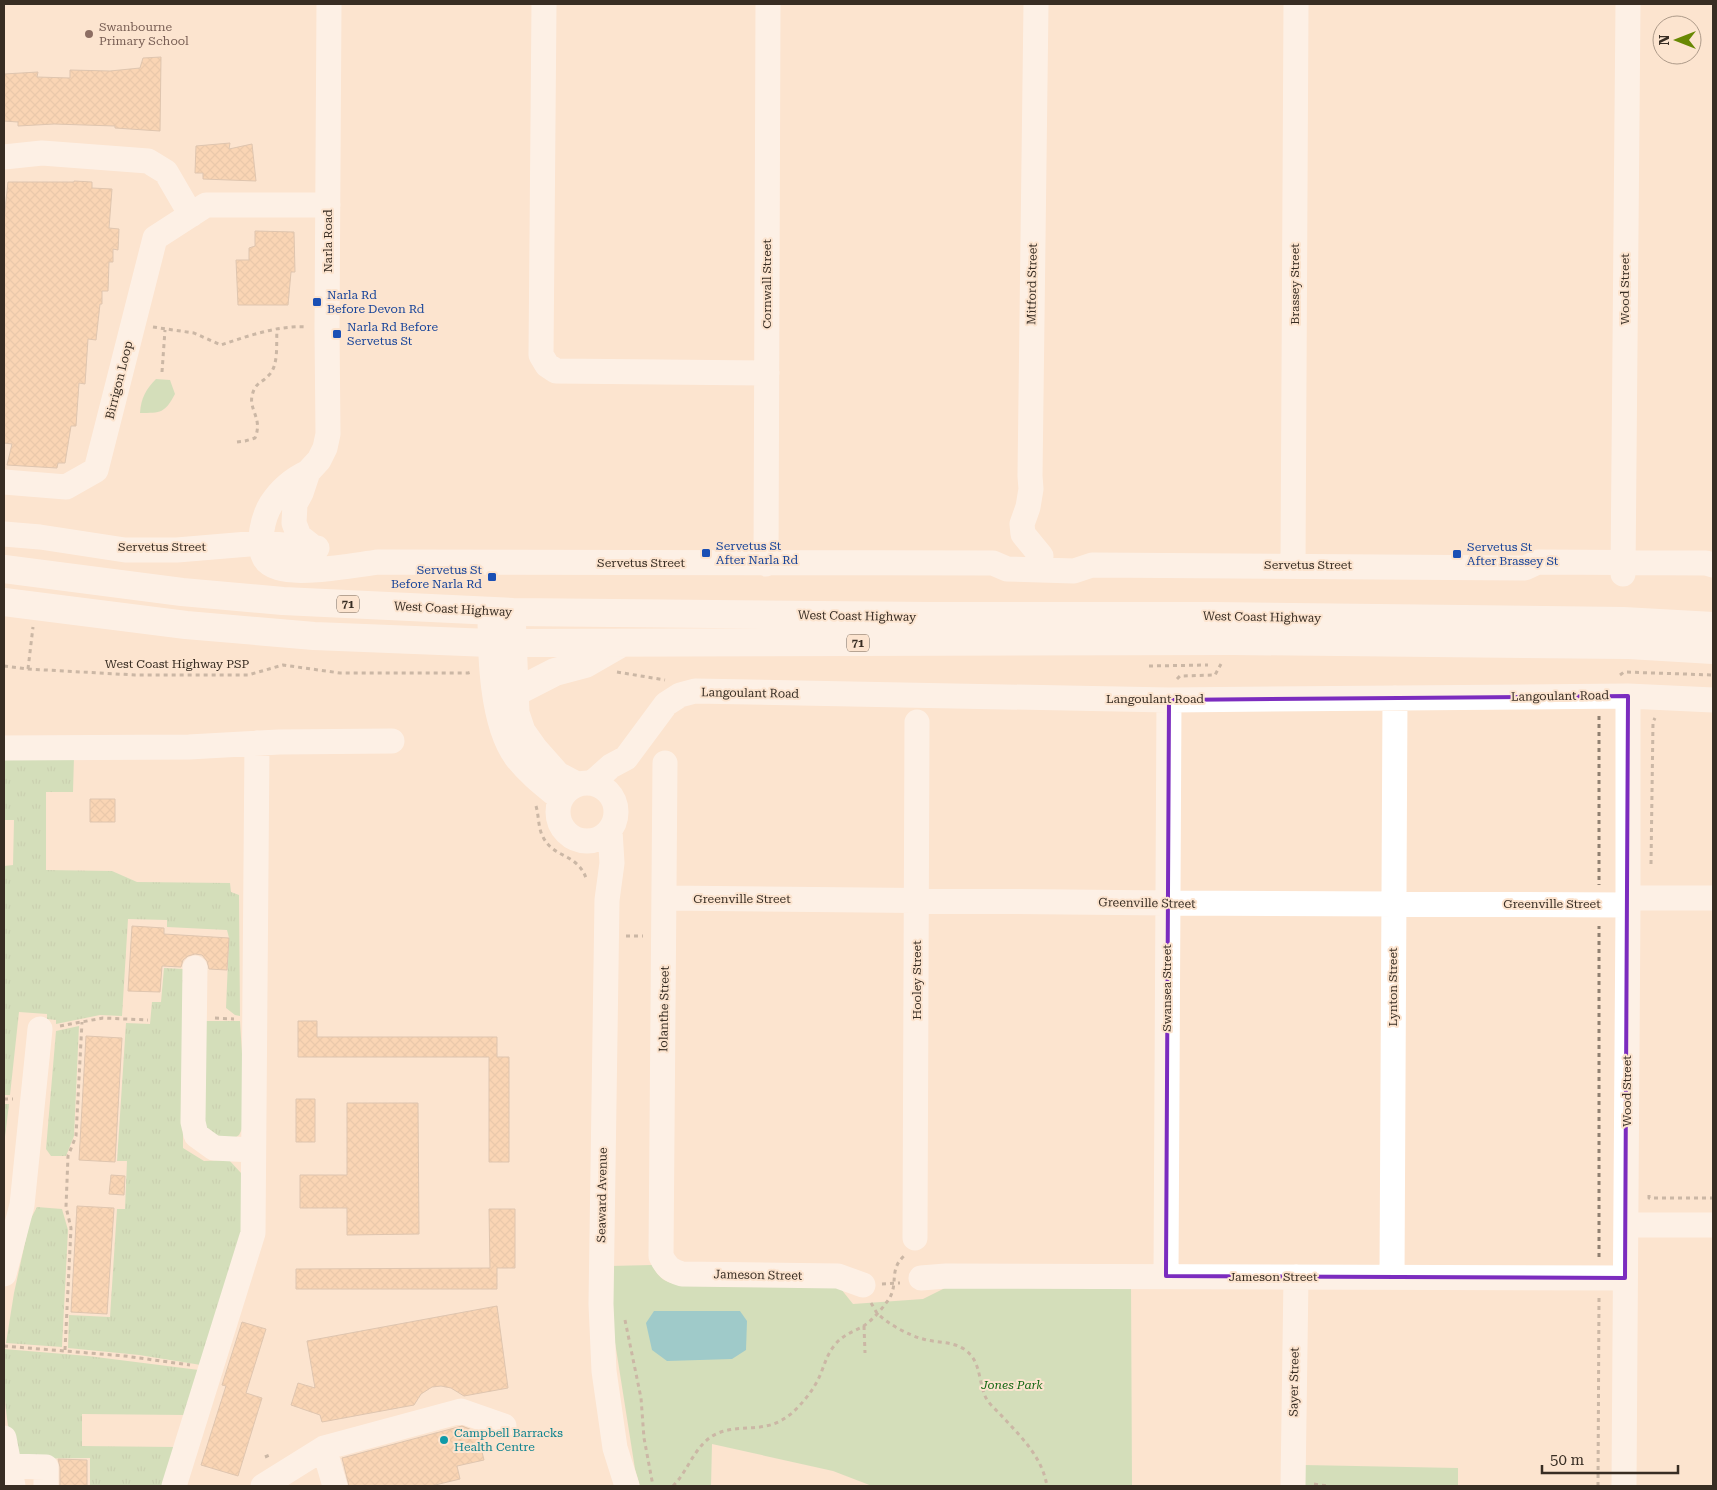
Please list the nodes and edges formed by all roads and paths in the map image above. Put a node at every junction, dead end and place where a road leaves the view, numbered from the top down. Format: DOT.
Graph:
graph roads {
  1 [pos="329,4"];
  2 [pos="544,4"];
  3 [pos="768,4"];
  4 [pos="1036,4"];
  5 [pos="1296,4"];
  6 [pos="1628,4"];
  7 [pos="4,157"];
  8 [pos="328,205"];
  9 [pos="191,215"];
  10 [pos="133,324"];
  11 [pos="327,329"];
  12 [pos="165,330"];
  13 [pos="277,330"];
  14 [pos="162,372"];
  15 [pos="767,373"];
  16 [pos="237,442"];
  17 [pos="308,472"];
  18 [pos="4,482"];
  19 [pos="4,534"];
  20 [pos="261,543"];
  21 [pos="312,547"];
  22 [pos="1041,556"];
  23 [pos="379,562"];
  24 [pos="993,563"];
  25 [pos="766,564"];
  26 [pos="1092,565"];
  27 [pos="1293,565"];
  28 [pos="1713,565"];
  29 [pos="1623,568"];
  30 [pos="4,569"];
  31 [pos="1713,573"];
  32 [pos="4,602"];
  33 [pos="502,612"];
  34 [pos="34,622"];
  35 [pos="1713,626"];
  36 [pos="502,644"];
  37 [pos="620,644"];
  38 [pos="1713,650"];
  39 [pos="1221,664"];
  40 [pos="4,666"];
  41 [pos="28,669"];
  42 [pos="474,678"];
  43 [pos="516,692"];
  44 [pos="1170,692"];
  45 [pos="1599,696"];
  46 [pos="1628,696"];
  47 [pos="1395,698"];
  48 [pos="1713,700"];
  49 [pos="1657,714"];
  50 [pos="917,722"];
  51 [pos="392,741"];
  52 [pos="257,743"];
  53 [pos="4,748"];
  54 [pos="626,758"];
  55 [pos="665,763"];
  56 [pos="577,789"];
  57 [pos="533,799"];
  58 [pos="615,801"];
  59 [pos="610,831"];
  60 [pos="586,842"];
  61 [pos="598,893"];
  62 [pos="665,898"];
  63 [pos="1713,898"];
  64 [pos="917,900"];
  65 [pos="1636,900"];
  66 [pos="1168,903"];
  67 [pos="1394,904"];
  68 [pos="1599,904"];
  69 [pos="607,936"];
  70 [pos="645,936"];
  71 [pos="195,968"];
  72 [pos="194,1018"];
  73 [pos="254,1019"];
  74 [pos="148,1020"];
  75 [pos="82,1022"];
  76 [pos="40,1029"];
  77 [pos="253,1150"];
  78 [pos="1649,1188"];
  79 [pos="1713,1198"];
  80 [pos="1626,1225"];
  81 [pos="1713,1225"];
  82 [pos="912,1245"];
  83 [pos="661,1256"];
  84 [pos="1595,1269"];
  85 [pos="4,1274"];
  86 [pos="1166,1276"];
  87 [pos="1296,1277"];
  88 [pos="1392,1277"];
  89 [pos="921,1278"];
  90 [pos="1625,1278"];
  91 [pos="894,1284"];
  92 [pos="863,1285"];
  93 [pos="877,1314"];
  94 [pos="864,1326"];
  95 [pos="4,1346"];
  96 [pos="65,1350"];
  97 [pos="865,1353"];
  98 [pos="210,1369"];
  99 [pos="504,1426"];
  100 [pos="4,1438"];
  101 [pos="324,1448"];
  102 [pos="11,1476"];
  103 [pos="46,1486"];
  104 [pos="174,1486"];
  105 [pos="263,1486"];
  106 [pos="336,1486"];
  107 [pos="627,1486"];
  108 [pos="673,1486"];
  109 [pos="1047,1486"];
  110 [pos="1293,1486"];
  111 [pos="1598,1486"];
  112 [pos="1624,1486"];
  1 -- 8 [label="street, Narla Road"];
  2 -- 15 [label="street"];
  3 -- 15 [label="street, Cornwall Street"];
  4 -- 22 [label="street, Mitford Street"];
  5 -- 27 [label="street, Brassey Street"];
  6 -- 29 [label="street, Wood Street"];
  7 -- 9 [label="street"];
  8 -- 9 [label="street, Birrigon Loop"];
  8 -- 11 [label="street, Narla Road"];
  9 -- 10 [label="street, Birrigon Loop"];
  10 -- 12 [label="path"];
  10 -- 18 [label="street, Birrigon Loop"];
  11 -- 13 [label="path"];
  11 -- 17 [label="street, Narla Road"];
  12 -- 13 [label="path"];
  12 -- 14 [label="path"];
  13 -- 16 [label="path"];
  15 -- 25 [label="street, Cornwall Street"];
  17 -- 20 [label="street, Narla Road"];
  17 -- 21 [label="street, Narla Road"];
  19 -- 20 [label="street, Servetus Street"];
  20 -- 21 [label="street, Servetus Street"];
  20 -- 23 [label="street, Servetus Street"];
  21 -- 23 [label="street, Servetus Street"];
  22 -- 24 [label="street, Servetus Street"];
  22 -- 26 [label="street, Servetus Street"];
  23 -- 25 [label="street, Servetus Street"];
  24 -- 25 [label="street, Servetus Street"];
  24 -- 26 [label="street, Servetus Street"];
  26 -- 27 [label="street, Servetus Street"];
  27 -- 29 [label="street, Servetus Street"];
  28 -- 29 [label="street, Servetus Street"];
  29 -- 31 [label="street, Servetus Street"];
  30 -- 33 [label="highway, West Coast Highway / 71"];
  32 -- 36 [label="highway, West Coast Highway / 71"];
  33 -- 35 [label="highway, West Coast Highway / 71"];
  33 -- 36 [label="street"];
  34 -- 41 [label="path"];
  36 -- 37 [label="highway, West Coast Highway / 71"];
  36 -- 43 [label="street"];
  36 -- 56 [label="street"];
  37 -- 38 [label="highway, West Coast Highway / 71"];
  37 -- 43 [label="highway"];
  39 -- 44 [label="path"];
  40 -- 41 [label="path, West Coast Highway PSP"];
  41 -- 42 [label="path, West Coast Highway PSP"];
  43 -- 56 [label="street"];
  44 -- 47 [label="street, Langoulant Road"];
  44 -- 54 [label="street, Langoulant Road"];
  44 -- 66 [label="street, Swansea Street"];
  45 -- 46 [label="street, Langoulant Road"];
  45 -- 47 [label="street, Langoulant Road"];
  45 -- 68 [label="path"];
  46 -- 48 [label="street, Langoulant Road"];
  46 -- 65 [label="street, Wood Street"];
  47 -- 67 [label="street, Lynton Street"];
  49 -- 65 [label="path"];
  50 -- 64 [label="street, Hooley Street"];
  51 -- 52 [label="street"];
  52 -- 53 [label="street"];
  52 -- 73 [label="street"];
  54 -- 56 [label="street, Langoulant Road"];
  54 -- 58 [label="street, Langoulant Road"];
  55 -- 62 [label="street, Iolanthe Street"];
  56 -- 58 [label="street"];
  56 -- 60 [label="street"];
  57 -- 61 [label="path"];
  58 -- 59 [label="street"];
  59 -- 60 [label="street"];
  59 -- 61 [label="street, Seaward Avenue"];
  60 -- 61 [label="street, Seaward Avenue"];
  61 -- 69 [label="street, Seaward Avenue"];
  62 -- 64 [label="street, Greenville Street"];
  62 -- 83 [label="street, Iolanthe Street"];
  63 -- 65 [label="street, Greenville Street"];
  64 -- 66 [label="street, Greenville Street"];
  64 -- 82 [label="street, Hooley Street"];
  65 -- 68 [label="street, Greenville Street"];
  65 -- 80 [label="street, Wood Street"];
  66 -- 67 [label="street, Greenville Street"];
  66 -- 86 [label="street, Swansea Street"];
  67 -- 68 [label="street, Greenville Street"];
  67 -- 88 [label="street, Lynton Street"];
  68 -- 84 [label="path"];
  69 -- 70 [label="path"];
  69 -- 107 [label="street, Seaward Avenue"];
  71 -- 72 [label="street"];
  72 -- 73 [label="path"];
  72 -- 77 [label="street"];
  73 -- 77 [label="street"];
  74 -- 75 [label="path"];
  75 -- 76 [label="path"];
  75 -- 96 [label="path"];
  76 -- 85 [label="street"];
  77 -- 98 [label="street"];
  78 -- 79 [label="path"];
  80 -- 81 [label="street"];
  80 -- 90 [label="street, Wood Street"];
  82 -- 91 [label="path"];
  83 -- 92 [label="street, Jameson Street"];
  84 -- 88 [label="street, Jameson Street"];
  84 -- 90 [label="street, Jameson Street"];
  84 -- 111 [label="path"];
  86 -- 87 [label="street, Jameson Street"];
  86 -- 89 [label="street, Jameson Street"];
  87 -- 88 [label="street, Jameson Street"];
  87 -- 110 [label="street, Sayer Street"];
  89 -- 91 [label="path"];
  90 -- 112 [label="street, Wood Street"];
  91 -- 92 [label="path"];
  91 -- 93 [label="path"];
  92 -- 93 [label="path"];
  93 -- 94 [label="path"];
  93 -- 109 [label="path"];
  94 -- 97 [label="path"];
  94 -- 108 [label="path"];
  95 -- 96 [label="path"];
  96 -- 98 [label="path"];
  98 -- 104 [label="street"];
  99 -- 101 [label="street"];
  100 -- 102 [label="street"];
  101 -- 105 [label="street"];
  101 -- 106 [label="street"];
  102 -- 103 [label="street"];
}
